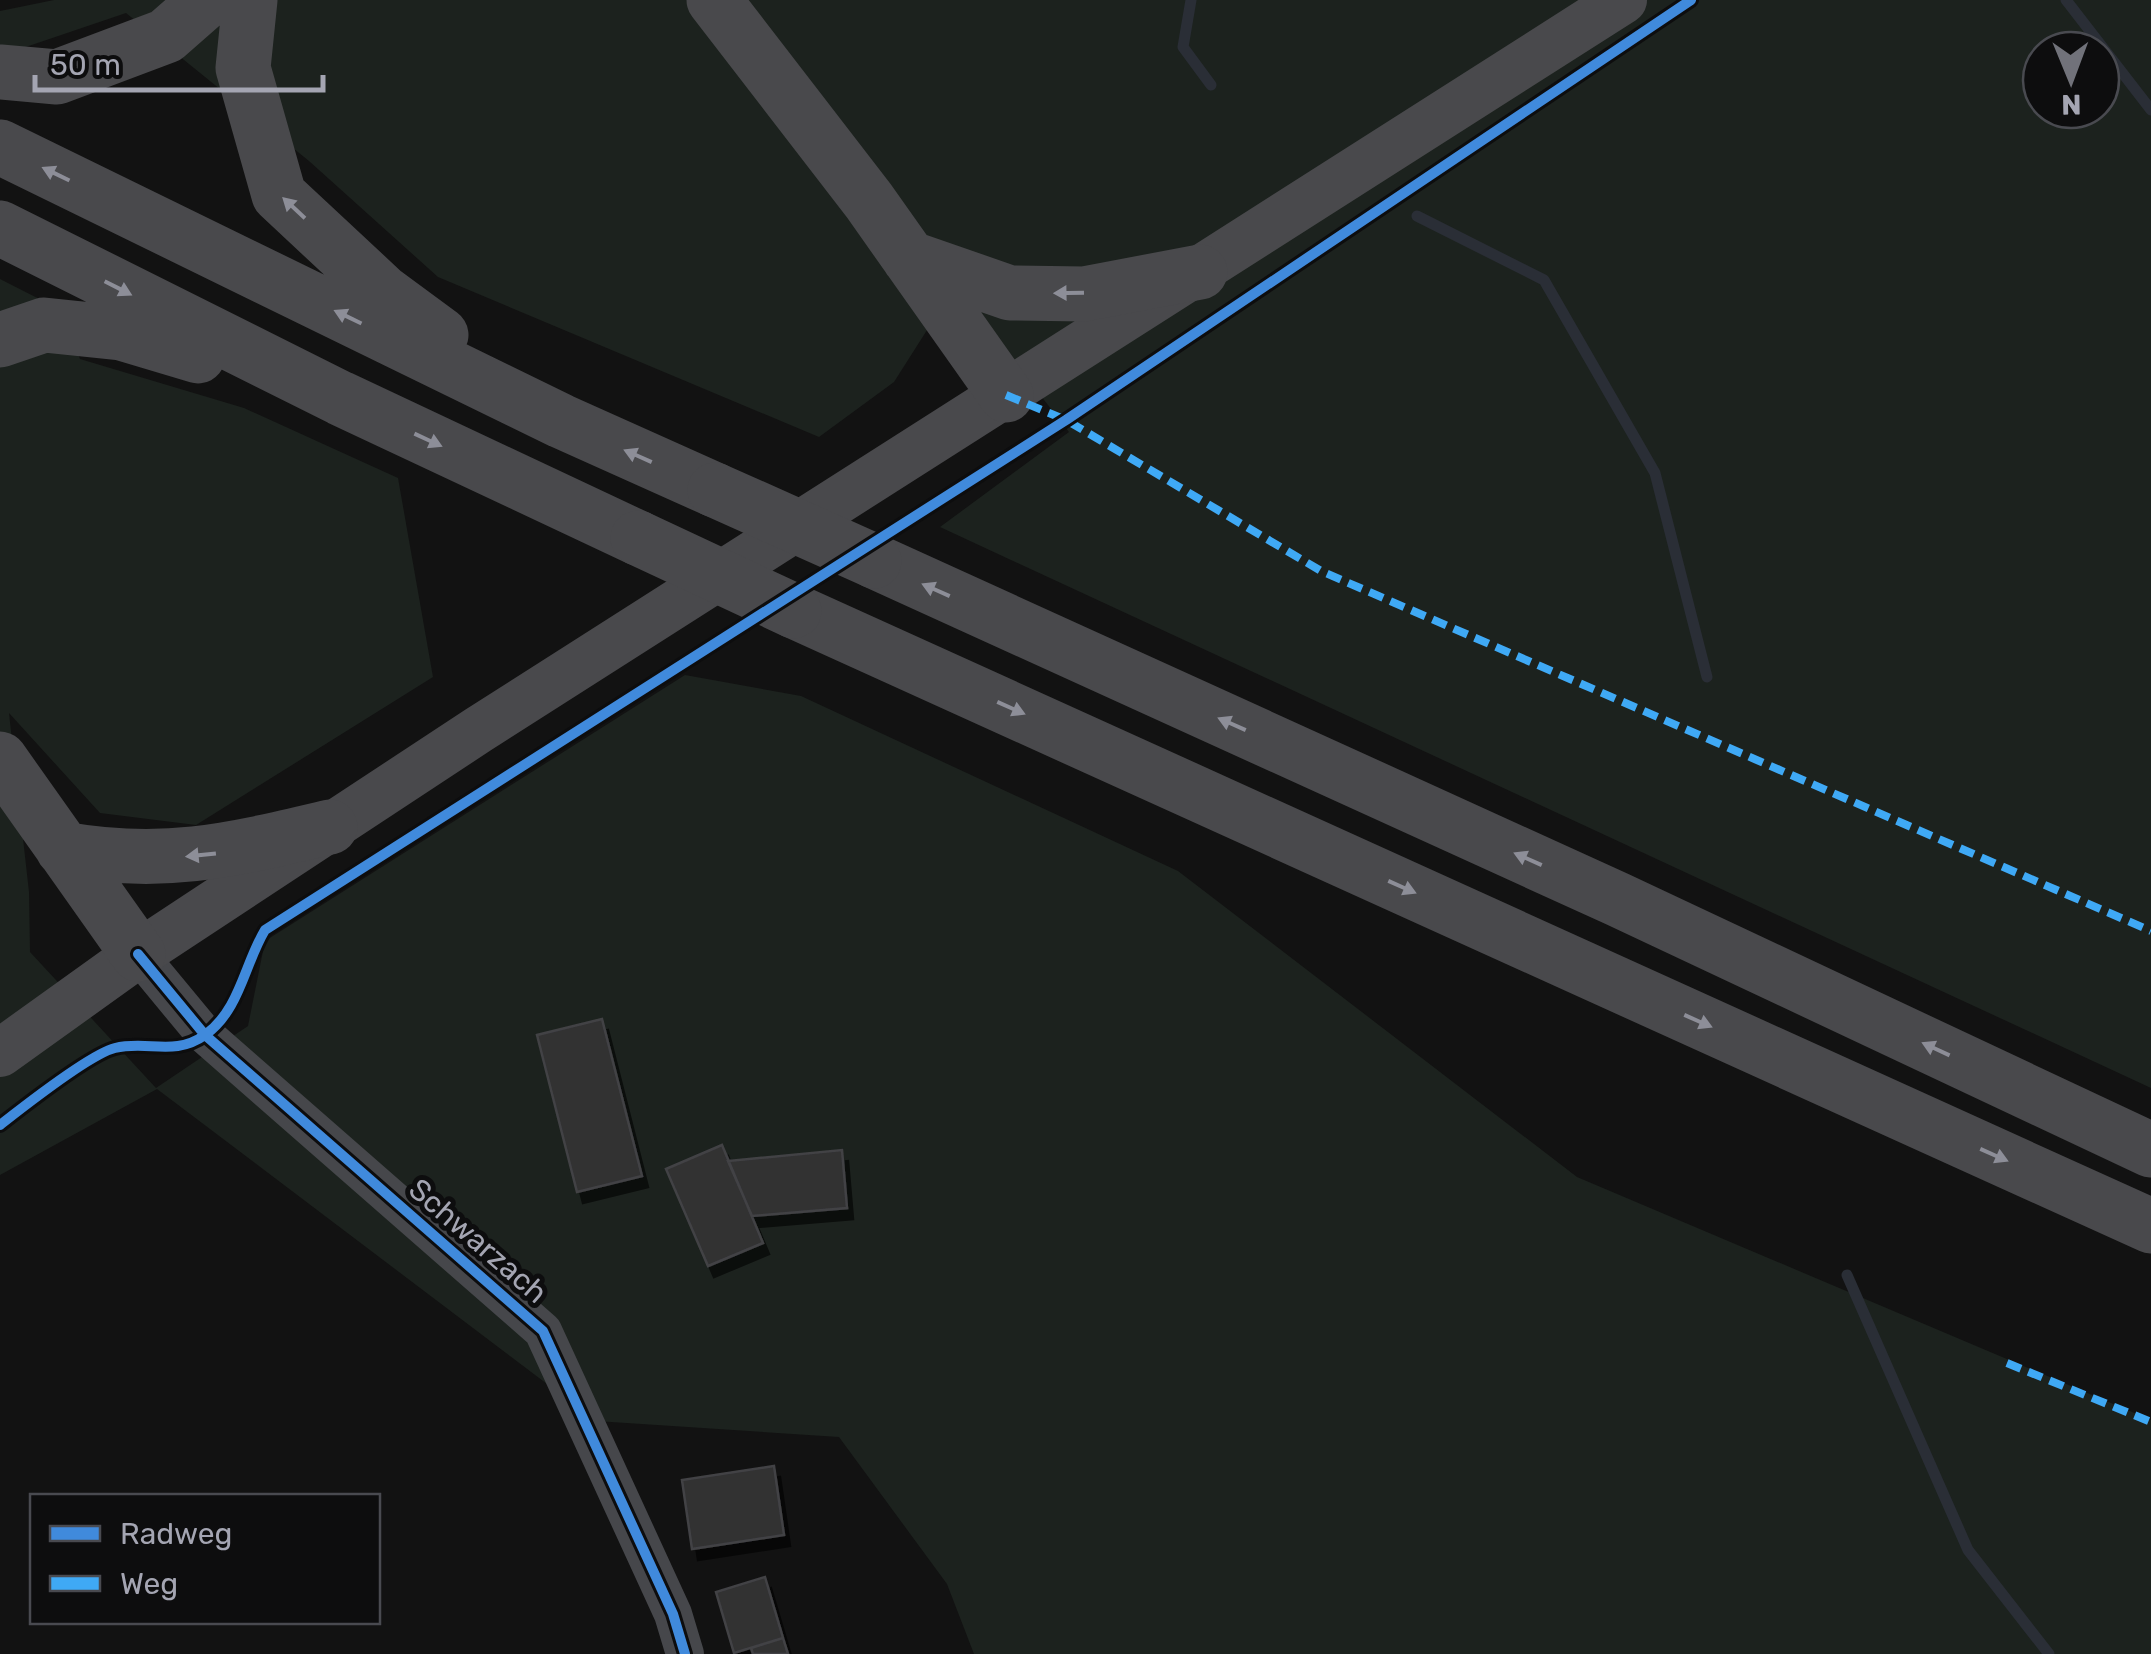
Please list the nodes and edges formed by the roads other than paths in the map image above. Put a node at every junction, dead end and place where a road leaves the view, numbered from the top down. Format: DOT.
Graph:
graph roads {
  1 [pos="207,0"];
  2 [pos="250,0"];
  3 [pos="714,0"];
  4 [pos="1623,0"];
  5 [pos="0,72"];
  6 [pos="0,147"];
  7 [pos="0,228"];
  8 [pos="909,258"];
  9 [pos="1200,272"];
  10 [pos="0,340"];
  11 [pos="1006,395"];
  12 [pos="340,398"];
  13 [pos="561,421"];
  14 [pos="0,759"];
  15 [pos="330,827"];
  16 [pos="64,850"];
  17 [pos="138,954"];
  18 [pos="0,1052"];
  19 [pos="2151,1150"];
  20 [pos="2151,1226"];
  21 [pos="685,1654"];
  1 -- 5 [label="highway"];
  13 -- 2 [label="highway, one-way"];
  3 -- 8 [label="highway"];
  4 -- 9 [label="main road"];
  13 -- 6 [label="highway, one-way"];
  7 -- 12 [label="highway, one-way"];
  9 -- 8 [label="highway, one-way"];
  8 -- 11 [label="highway"];
  9 -- 11 [label="main road"];
  10 -- 12 [label="highway"];
  11 -- 15 [label="main road"];
  12 -- 20 [label="highway, one-way, bridge"];
  19 -- 13 [label="highway, one-way, bridge"];
  14 -- 16 [label="highway"];
  15 -- 16 [label="highway, one-way"];
  15 -- 17 [label="main road"];
  16 -- 17 [label="highway"];
  17 -- 18 [label="main road"];
  17 -- 21 [label="street, Schwarzach"];
}
